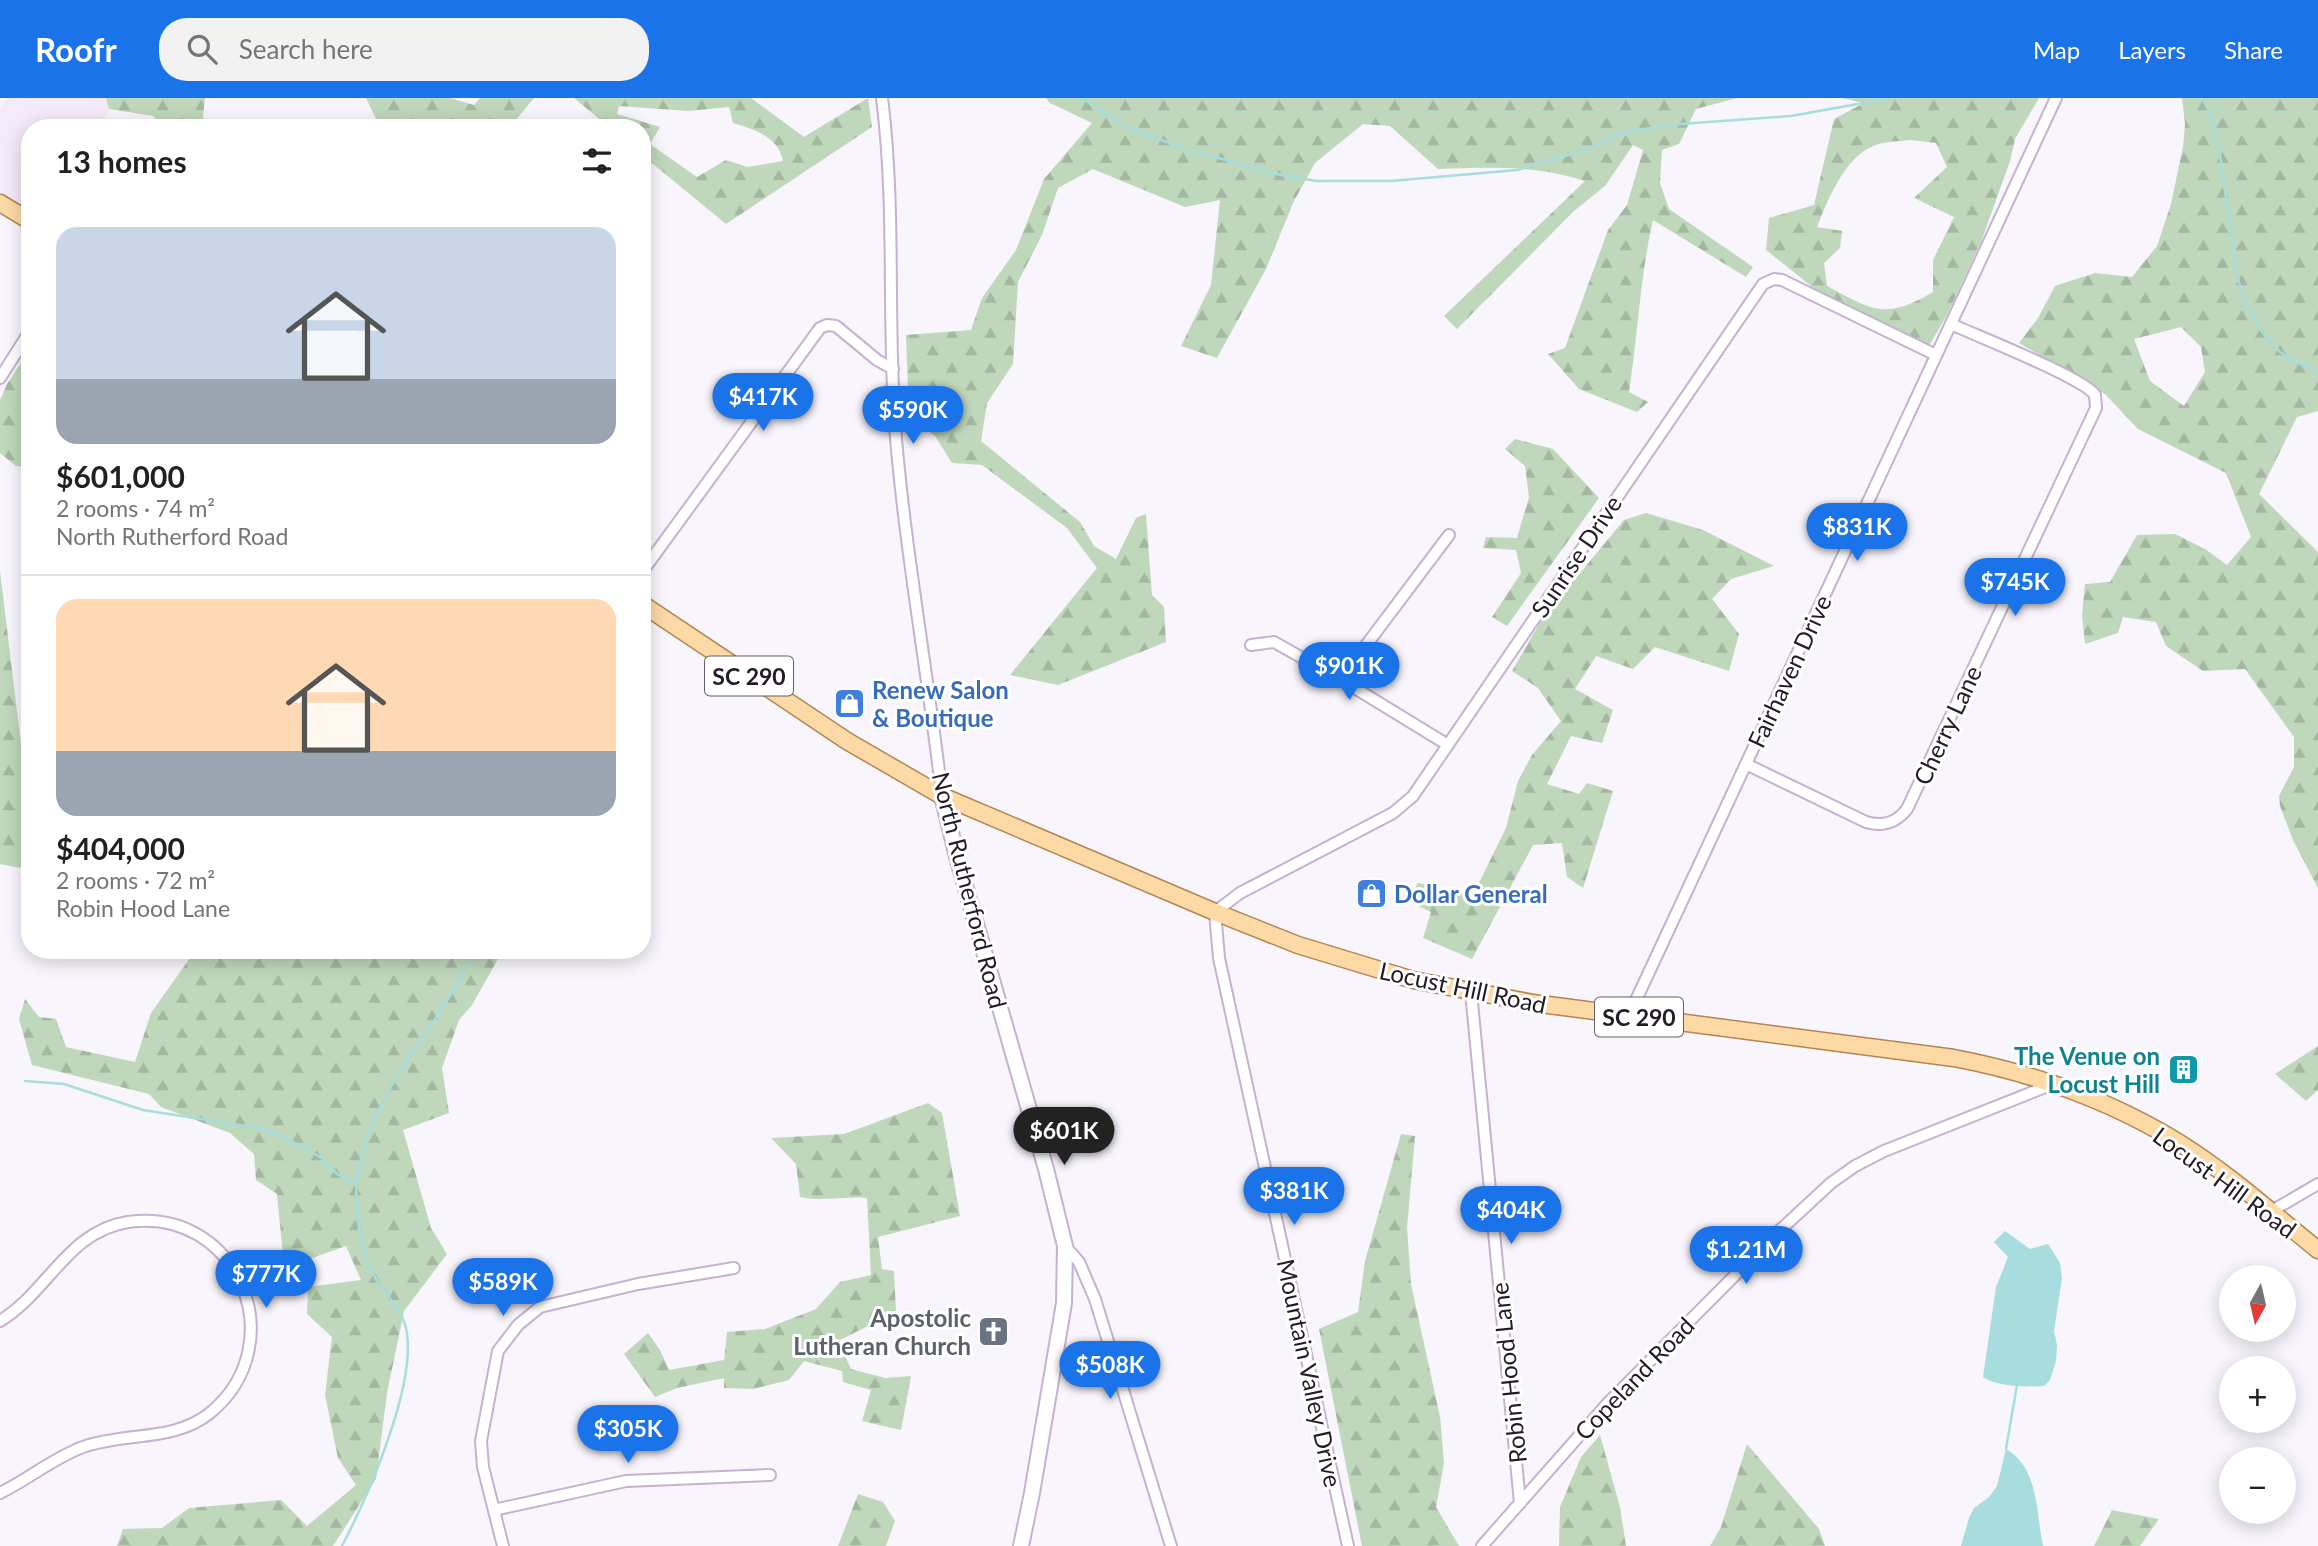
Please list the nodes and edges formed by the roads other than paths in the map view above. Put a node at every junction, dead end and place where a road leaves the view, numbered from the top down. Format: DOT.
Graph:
graph roads {
  1 [pos="882,98"];
  2 [pos="2056,98"];
  3 [pos="0,203"];
  4 [pos="21,216"];
  5 [pos="1951,324"];
  6 [pos="21,345"];
  7 [pos="1936,355"];
  8 [pos="893,369"];
  9 [pos="0,378"];
  10 [pos="1449,535"];
  11 [pos="651,560"];
  12 [pos="651,610"];
  13 [pos="1251,645"];
  14 [pos="1345,682"];
  15 [pos="1448,745"];
  16 [pos="1746,764"];
  17 [pos="942,796"];
  18 [pos="1215,912"];
  19 [pos="1471,992"];
  20 [pos="1630,1016"];
  21 [pos="2053,1084"];
  22 [pos="2318,1184"];
  23 [pos="2270,1212"];
  24 [pos="1065,1246"];
  25 [pos="2318,1250"];
  26 [pos="734,1268"];
  27 [pos="0,1321"];
  28 [pos="770,1475"];
  29 [pos="0,1493"];
  30 [pos="1520,1503"];
  31 [pos="494,1510"];
  32 [pos="503,1546"];
  33 [pos="1021,1546"];
  34 [pos="1171,1546"];
  35 [pos="1348,1546"];
  36 [pos="1482,1546"];
  1 -- 8 [label="street, North Rutherford Road"];
  2 -- 5 [label="street, Fairhaven Drive"];
  3 -- 4 [label="main road"];
  5 -- 7 [label="street, Fairhaven Drive"];
  5 -- 16 [label="street, Cherry Lane"];
  6 -- 9 [label="street"];
  7 -- 15 [label="street, Sunrise Drive"];
  7 -- 16 [label="street, Fairhaven Drive"];
  8 -- 11 [label="street"];
  8 -- 17 [label="street, North Rutherford Road"];
  10 -- 14 [label="street"];
  12 -- 17 [label="main road, Locust Hill Road / SC 290"];
  13 -- 14 [label="street"];
  14 -- 15 [label="street"];
  15 -- 18 [label="street, Sunrise Drive"];
  16 -- 20 [label="street, Fairhaven Drive"];
  17 -- 18 [label="main road, Locust Hill Road / SC 290"];
  17 -- 24 [label="street, North Rutherford Road"];
  18 -- 19 [label="main road, Locust Hill Road / SC 290"];
  18 -- 35 [label="street, Mountain Valley Drive"];
  19 -- 20 [label="main road, Locust Hill Road / SC 290"];
  19 -- 30 [label="street, Robin Hood Lane"];
  20 -- 21 [label="main road, Locust Hill Road / SC 290"];
  21 -- 23 [label="main road, Locust Hill Road / SC 290"];
  21 -- 30 [label="street, Copeland Road"];
  22 -- 23 [label="street"];
  23 -- 25 [label="main road, Locust Hill Road / SC 290"];
  24 -- 33 [label="street, North Rutherford Road"];
  24 -- 34 [label="street"];
  26 -- 31 [label="street"];
  27 -- 29 [label="street"];
  28 -- 31 [label="street"];
  30 -- 36 [label="street, Copeland Road"];
  31 -- 32 [label="street"];
}
